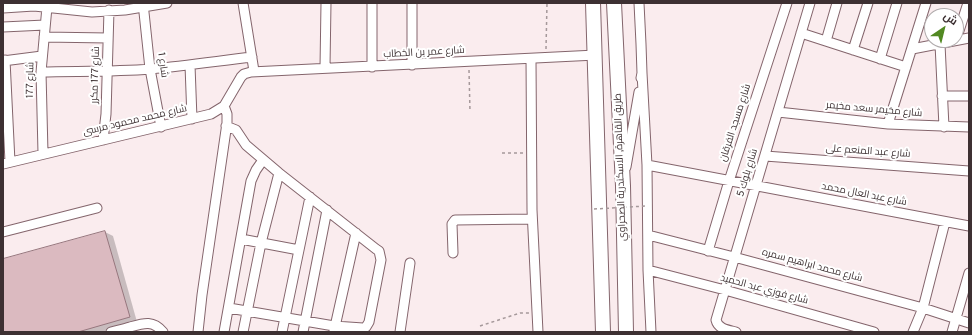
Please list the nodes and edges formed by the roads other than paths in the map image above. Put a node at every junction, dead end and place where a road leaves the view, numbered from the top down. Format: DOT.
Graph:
graph roads {
  1 [pos="167,3"];
  2 [pos="243,3"];
  3 [pos="326,3"];
  4 [pos="372,3"];
  5 [pos="412,3"];
  6 [pos="593,3"];
  7 [pos="614,3"];
  8 [pos="639,3"];
  9 [pos="787,3"];
  10 [pos="810,3"];
  11 [pos="838,3"];
  12 [pos="868,3"];
  13 [pos="897,3"];
  14 [pos="926,3"];
  15 [pos="968,3"];
  16 [pos="34,5"];
  17 [pos="143,5"];
  18 [pos="57,6"];
  19 [pos="47,7"];
  20 [pos="3,8"];
  21 [pos="109,10"];
  22 [pos="964,15"];
  23 [pos="45,25"];
  24 [pos="3,27"];
  25 [pos="801,33"];
  26 [pos="44,37"];
  27 [pos="108,38"];
  28 [pos="826,41"];
  29 [pos="924,47"];
  30 [pos="940,48"];
  31 [pos="912,49"];
  32 [pos="853,50"];
  33 [pos="596,55"];
  34 [pos="42,56"];
  35 [pos="252,57"];
  36 [pos="531,58"];
  37 [pos="880,58"];
  38 [pos="4,61"];
  39 [pos="190,65"];
  40 [pos="412,65"];
  41 [pos="372,66"];
  42 [pos="325,67"];
  43 [pos="906,67"];
  44 [pos="150,69"];
  45 [pos="107,71"];
  46 [pos="254,71"];
  47 [pos="41,72"];
  48 [pos="642,73"];
  49 [pos="5,95"];
  50 [pos="942,96"];
  51 [pos="969,96"];
  52 [pos="224,106"];
  53 [pos="778,112"];
  54 [pos="192,119"];
  55 [pos="6,122"];
  56 [pos="888,124"];
  57 [pos="226,126"];
  58 [pos="944,126"];
  59 [pos="161,127"];
  60 [pos="969,127"];
  61 [pos="103,140"];
  62 [pos="43,153"];
  63 [pos="765,156"];
  64 [pos="263,160"];
  65 [pos="6,163"];
  66 [pos="647,165"];
  67 [pos="969,171"];
  68 [pos="279,173"];
  69 [pos="729,181"];
  70 [pos="623,186"];
  71 [pos="756,186"];
  72 [pos="310,197"];
  73 [pos="97,208"];
  74 [pos="327,210"];
  75 [pos="532,219"];
  76 [pos="945,222"];
  77 [pos="969,226"];
  78 [pos="3,232"];
  79 [pos="356,233"];
  80 [pos="648,235"];
  81 [pos="241,239"];
  82 [pos="261,243"];
  83 [pos="299,250"];
  84 [pos="708,251"];
  85 [pos="453,253"];
  86 [pos="734,257"];
  87 [pos="410,263"];
  88 [pos="648,270"];
  89 [pos="968,278"];
  90 [pos="725,290"];
  91 [pos="228,308"];
  92 [pos="923,308"];
  93 [pos="247,311"];
  94 [pos="285,318"];
  95 [pos="956,319"];
  96 [pos="305,322"];
  97 [pos="969,323"];
  98 [pos="334,329"];
  99 [pos="111,332"];
  100 [pos="164,332"];
  101 [pos="198,332"];
  102 [pos="224,332"];
  103 [pos="242,332"];
  104 [pos="282,332"];
  105 [pos="303,332"];
  106 [pos="400,332"];
  107 [pos="538,332"];
  108 [pos="603,332"];
  109 [pos="626,332"];
  110 [pos="651,332"];
  111 [pos="736,332"];
  112 [pos="874,332"];
  113 [pos="913,332"];
  114 [pos="952,332"];
  1 -- 17 [label="street"];
  2 -- 35 [label="street"];
  3 -- 42 [label="street"];
  4 -- 41 [label="street"];
  5 -- 40 [label="street"];
  6 -- 33 [label="highway"];
  7 -- 70 [label="highway, طريق القاهرة, الاسكندرية الصحراوي"];
  8 -- 48 [label="street"];
  9 -- 69 [label="street, شارع مسجد الفرقان"];
  10 -- 25 [label="street, شارع بلوك 5"];
  11 -- 28 [label="street"];
  12 -- 32 [label="street"];
  13 -- 37 [label="street"];
  14 -- 31 [label="street"];
  15 -- 22 [label="street"];
  16 -- 19 [label="street"];
  16 -- 20 [label="street"];
  17 -- 21 [label="street"];
  17 -- 44 [label="street, شارع 1"];
  18 -- 19 [label="street"];
  18 -- 21 [label="street"];
  19 -- 23 [label="street, شارع 177"];
  21 -- 27 [label="street, شارع 177 مكرر"];
  23 -- 24 [label="street"];
  23 -- 26 [label="street, شارع 177"];
  25 -- 28 [label="street"];
  25 -- 53 [label="street, شارع بلوك 5"];
  26 -- 27 [label="street"];
  26 -- 34 [label="street, شارع 177"];
  27 -- 45 [label="street, شارع 177 مكرر"];
  28 -- 32 [label="street"];
  29 -- 31 [label="street"];
  30 -- 50 [label="street"];
  31 -- 43 [label="street"];
  32 -- 37 [label="street"];
  33 -- 36 [label="street, شارع عمر بن الخطاب"];
  33 -- 108 [label="highway"];
  34 -- 38 [label="street"];
  34 -- 47 [label="street, شارع 177"];
  35 -- 39 [label="street"];
  35 -- 46 [label="street"];
  36 -- 40 [label="street, شارع عمر بن الخطاب"];
  36 -- 75 [label="street"];
  37 -- 43 [label="street"];
  38 -- 49 [label="street"];
  39 -- 44 [label="street"];
  39 -- 54 [label="street"];
  40 -- 41 [label="street, شارع عمر بن الخطاب"];
  41 -- 42 [label="street, شارع عمر بن الخطاب"];
  42 -- 46 [label="street, شارع عمر بن الخطاب"];
  43 -- 56 [label="street"];
  44 -- 45 [label="street"];
  44 -- 59 [label="street, شارع 1"];
  45 -- 47 [label="street"];
  45 -- 61 [label="street, شارع 177 مكرر"];
  46 -- 52 [label="street"];
  47 -- 62 [label="street, شارع 177"];
  48 -- 66 [label="street"];
  48 -- 70 [label="street"];
  49 -- 55 [label="street"];
  50 -- 51 [label="street"];
  50 -- 58 [label="street"];
  52 -- 54 [label="street, شارع محمد محمود مرسى"];
  52 -- 57 [label="street"];
  53 -- 56 [label="street, شارع مخيمر سعد مخيمر"];
  53 -- 63 [label="street, شارع بلوك 5"];
  54 -- 59 [label="street, شارع محمد محمود مرسى"];
  55 -- 65 [label="street"];
  56 -- 58 [label="street, شارع مخيمر سعد مخيمر"];
  57 -- 64 [label="street"];
  57 -- 101 [label="street"];
  58 -- 60 [label="street, شارع مخيمر سعد مخيمر"];
  59 -- 61 [label="street, شارع محمد محمود مرسى"];
  61 -- 62 [label="street, شارع محمد محمود مرسى"];
  62 -- 65 [label="street, شارع محمد محمود مرسى"];
  63 -- 67 [label="street, شارع عبد المنعم على"];
  63 -- 71 [label="street, شارع بلوك 5"];
  64 -- 68 [label="street"];
  64 -- 81 [label="street"];
  66 -- 69 [label="street, شارع عبد العال محمد"];
  66 -- 80 [label="street"];
  68 -- 72 [label="street"];
  68 -- 82 [label="street"];
  69 -- 71 [label="street, شارع عبد العال محمد"];
  69 -- 84 [label="street, شارع مسجد الفرقان"];
  70 -- 109 [label="highway, طريق القاهرة, الاسكندرية الصحراوي"];
  71 -- 76 [label="street, شارع عبد العال محمد"];
  71 -- 86 [label="street, شارع بلوك 5"];
  72 -- 74 [label="street"];
  72 -- 83 [label="street"];
  73 -- 78 [label="street"];
  74 -- 79 [label="street"];
  74 -- 96 [label="street"];
  75 -- 85 [label="street"];
  75 -- 107 [label="street"];
  76 -- 77 [label="street, شارع عبد العال محمد"];
  76 -- 92 [label="street"];
  79 -- 98 [label="street"];
  79 -- 98 [label="street"];
  80 -- 84 [label="street, شارع محمد ابراهيم سمره"];
  80 -- 88 [label="street"];
  81 -- 82 [label="street"];
  81 -- 91 [label="street"];
  82 -- 83 [label="street"];
  82 -- 93 [label="street"];
  83 -- 94 [label="street"];
  84 -- 86 [label="street, شارع محمد ابراهيم سمره"];
  86 -- 90 [label="street, شارع بلوك 5"];
  86 -- 92 [label="street, شارع محمد ابراهيم سمره"];
  87 -- 106 [label="street"];
  88 -- 90 [label="street, شارع فوزي عبد الحميد"];
  88 -- 110 [label="street"];
  89 -- 95 [label="street"];
  90 -- 111 [label="street, شارع بلوك 5"];
  90 -- 112 [label="street, شارع فوزي عبد الحميد"];
  91 -- 93 [label="street"];
  91 -- 102 [label="street"];
  92 -- 95 [label="street, شارع محمد ابراهيم سمره"];
  92 -- 113 [label="street"];
  93 -- 94 [label="street"];
  93 -- 103 [label="street"];
  94 -- 96 [label="street"];
  94 -- 104 [label="street"];
  95 -- 97 [label="street, شارع محمد ابراهيم سمره"];
  95 -- 114 [label="street"];
  96 -- 98 [label="street"];
  96 -- 105 [label="street"];
  99 -- 100 [label="street"];
}
